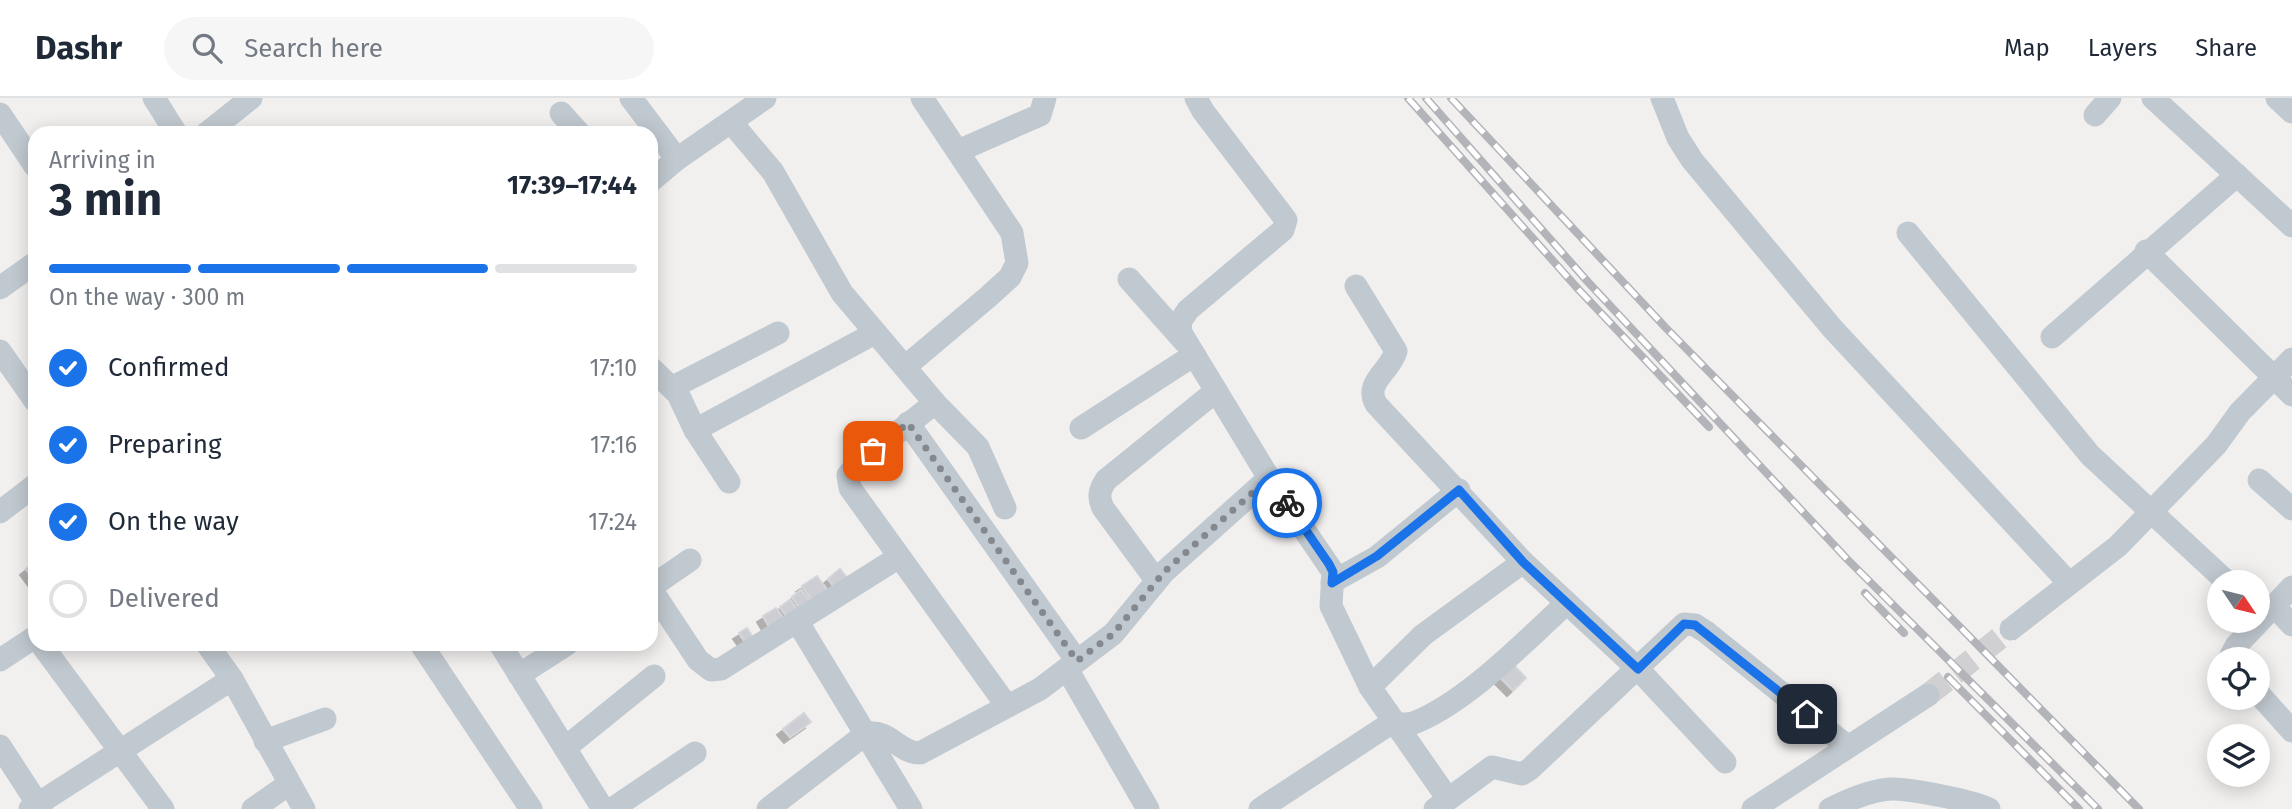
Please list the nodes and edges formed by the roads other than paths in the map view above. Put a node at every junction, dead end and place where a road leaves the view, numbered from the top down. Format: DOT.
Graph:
graph roads {
  1 [pos="153,98"];
  2 [pos="251,98"];
  3 [pos="631,98"];
  4 [pos="763,98"];
  5 [pos="922,98"];
  6 [pos="1045,98"];
  7 [pos="1196,98"];
  8 [pos="1662,98"];
  9 [pos="2153,98"];
  10 [pos="2277,98"];
  11 [pos="2292,112"];
  12 [pos="561,113"];
  13 [pos="0,114"];
  14 [pos="732,122"];
  15 [pos="171,126"];
  16 [pos="216,126"];
  17 [pos="573,126"];
  18 [pos="652,126"];
  19 [pos="658,134"];
  20 [pos="958,150"];
  21 [pos="28,156"];
  22 [pos="677,159"];
  23 [pos="658,175"];
  24 [pos="2237,175"];
  25 [pos="2292,226"];
  26 [pos="1908,233"];
  27 [pos="2146,251"];
  28 [pos="28,267"];
  29 [pos="1129,279"];
  30 [pos="1356,286"];
  31 [pos="0,288"];
  32 [pos="778,333"];
  33 [pos="875,333"];
  34 [pos="2052,337"];
  35 [pos="1191,350"];
  36 [pos="0,351"];
  37 [pos="2292,359"];
  38 [pos="905,367"];
  39 [pos="658,374"];
  40 [pos="2273,378"];
  41 [pos="673,387"];
  42 [pos="28,391"];
  43 [pos="1216,391"];
  44 [pos="2292,395"];
  45 [pos="935,402"];
  46 [pos="908,423"];
  47 [pos="1080,428"];
  48 [pos="695,430"];
  49 [pos="1269,478"];
  50 [pos="2259,480"];
  51 [pos="729,482"];
  52 [pos="28,490"];
  53 [pos="1459,490"];
  54 [pos="1005,508"];
  55 [pos="2292,509"];
  56 [pos="0,512"];
  57 [pos="2152,512"];
  58 [pos="899,557"];
  59 [pos="690,560"];
  60 [pos="1523,562"];
  61 [pos="2214,570"];
  62 [pos="1156,580"];
  63 [pos="658,583"];
  64 [pos="1332,583"];
  65 [pos="2069,583"];
  66 [pos="2292,587"];
  67 [pos="658,599"];
  68 [pos="1567,603"];
  69 [pos="2270,607"];
  70 [pos="2270,614"];
  71 [pos="797,621"];
  72 [pos="2292,625"];
  73 [pos="2011,629"];
  74 [pos="28,641"];
  75 [pos="46,651"];
  76 [pos="212,651"];
  77 [pos="426,651"];
  78 [pos="504,651"];
  79 [pos="556,651"];
  80 [pos="1,657"];
  81 [pos="1072,665"];
  82 [pos="1638,669"];
  83 [pos="519,675"];
  84 [pos="654,676"];
  85 [pos="232,679"];
  86 [pos="1370,687"];
  87 [pos="1928,695"];
  88 [pos="1007,706"];
  89 [pos="2270,706"];
  90 [pos="325,719"];
  91 [pos="1396,723"];
  92 [pos="2292,731"];
  93 [pos="867,733"];
  94 [pos="265,741"];
  95 [pos="0,746"];
  96 [pos="1847,747"];
  97 [pos="565,748"];
  98 [pos="121,750"];
  99 [pos="695,753"];
  100 [pos="1724,762"];
  101 [pos="289,784"];
  102 [pos="1442,804"];
  103 [pos="1138,805"];
  104 [pos="36,807"];
  105 [pos="163,809"];
  106 [pos="253,809"];
  107 [pos="304,809"];
  108 [pos="531,809"];
  109 [pos="603,809"];
  110 [pos="612,809"];
  111 [pos="768,809"];
  112 [pos="911,809"];
  113 [pos="1260,809"];
  114 [pos="1753,809"];
  115 [pos="1830,809"];
  116 [pos="1989,809"];
  1 -- 15 [label="street"];
  2 -- 16 [label="street"];
  3 -- 18 [label="street"];
  4 -- 14 [label="street"];
  5 -- 20 [label="street"];
  6 -- 20 [label="street"];
  7 -- 35 [label="street"];
  8 -- 65 [label="street"];
  9 -- 24 [label="street"];
  10 -- 11 [label="street"];
  12 -- 17 [label="street"];
  13 -- 21 [label="street"];
  14 -- 22 [label="street"];
  14 -- 33 [label="street"];
  19 -- 22 [label="street"];
  20 -- 38 [label="street"];
  22 -- 23 [label="street"];
  24 -- 25 [label="street"];
  24 -- 27 [label="street"];
  26 -- 57 [label="street"];
  27 -- 34 [label="street"];
  27 -- 40 [label="street"];
  28 -- 31 [label="street"];
  29 -- 35 [label="street"];
  30 -- 53 [label="street"];
  32 -- 41 [label="street"];
  33 -- 38 [label="street"];
  33 -- 48 [label="street"];
  35 -- 43 [label="street"];
  35 -- 47 [label="street"];
  36 -- 42 [label="street"];
  37 -- 40 [label="street"];
  38 -- 45 [label="street"];
  39 -- 41 [label="street"];
  40 -- 44 [label="street"];
  40 -- 57 [label="street"];
  41 -- 48 [label="street"];
  43 -- 49 [label="street"];
  43 -- 62 [label="street"];
  45 -- 46 [label="street"];
  45 -- 54 [label="street"];
  46 -- 58 [label="street"];
  46 -- 81 [label="street"];
  48 -- 51 [label="street"];
  49 -- 62 [label="street"];
  49 -- 64 [label="street"];
  50 -- 55 [label="street"];
  52 -- 56 [label="street"];
  53 -- 60 [label="street"];
  53 -- 64 [label="street"];
  57 -- 61 [label="street"];
  57 -- 65 [label="street"];
  58 -- 71 [label="street"];
  58 -- 88 [label="street"];
  59 -- 63 [label="street"];
  60 -- 68 [label="street"];
  60 -- 86 [label="street"];
  62 -- 81 [label="street"];
  64 -- 86 [label="street"];
  65 -- 73 [label="street"];
  66 -- 69 [label="street"];
  67 -- 71 [label="street"];
  68 -- 82 [label="street"];
  68 -- 91 [label="street"];
  70 -- 72 [label="street"];
  71 -- 93 [label="street"];
  74 -- 80 [label="street"];
  75 -- 98 [label="street"];
  76 -- 85 [label="street"];
  77 -- 108 [label="street"];
  78 -- 83 [label="street"];
  79 -- 83 [label="street"];
  81 -- 88 [label="street"];
  81 -- 103 [label="street"];
  82 -- 96 [label="street"];
  82 -- 100 [label="street"];
  82 -- 102 [label="street"];
  83 -- 97 [label="street"];
  84 -- 97 [label="street"];
  85 -- 94 [label="street"];
  85 -- 98 [label="street"];
  86 -- 91 [label="street"];
  87 -- 96 [label="street"];
  88 -- 93 [label="street"];
  89 -- 92 [label="street"];
  90 -- 94 [label="street"];
  91 -- 102 [label="street"];
  91 -- 113 [label="street"];
  93 -- 111 [label="street"];
  93 -- 112 [label="street"];
  94 -- 101 [label="street"];
  95 -- 104 [label="street"];
  96 -- 114 [label="street"];
  97 -- 109 [label="street"];
  98 -- 104 [label="street"];
  98 -- 105 [label="street"];
  99 -- 110 [label="street"];
  101 -- 106 [label="street"];
  101 -- 107 [label="street"];
  115 -- 116 [label="street"];
}
